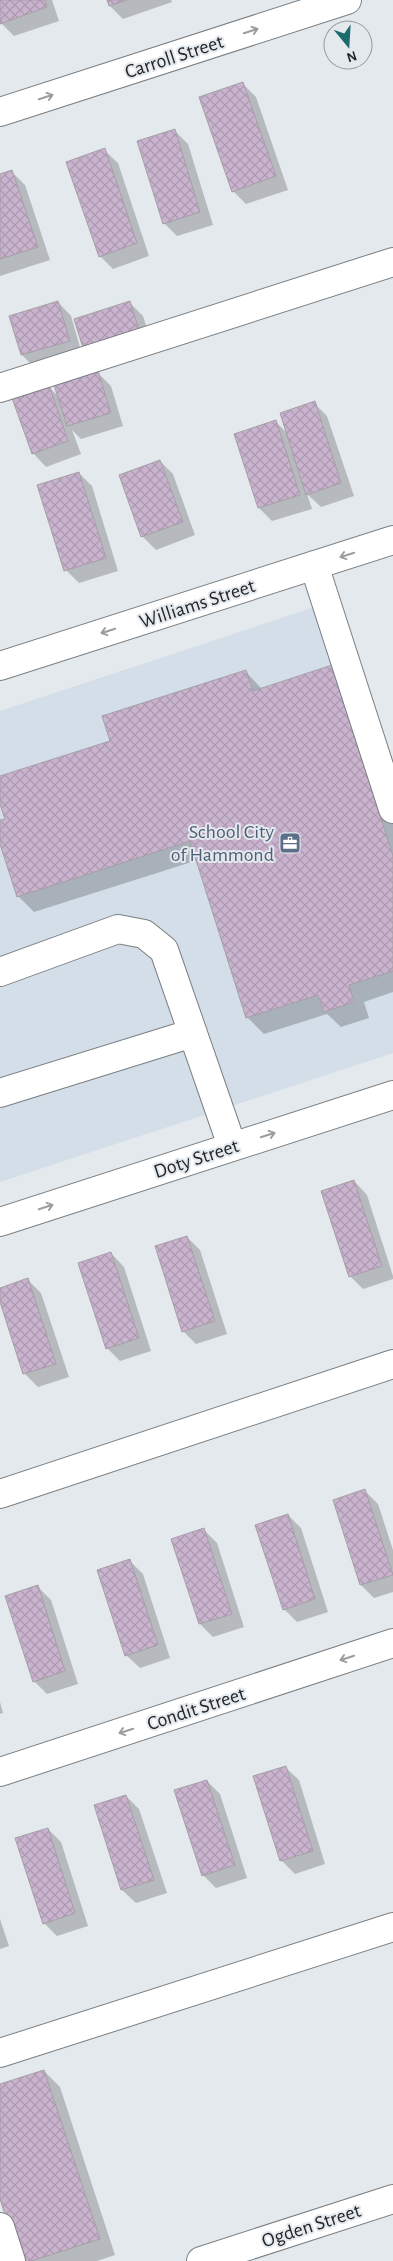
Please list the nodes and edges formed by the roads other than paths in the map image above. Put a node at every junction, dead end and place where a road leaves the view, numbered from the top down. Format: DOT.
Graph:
graph roads {
  1 [pos="347,0"];
  2 [pos="0,112"];
  3 [pos="393,262"];
  4 [pos="0,388"];
  5 [pos="393,540"];
  6 [pos="314,565"];
  7 [pos="0,666"];
  8 [pos="393,809"];
  9 [pos="0,972"];
  10 [pos="193,1033"];
  11 [pos="0,1093"];
  12 [pos="393,1094"];
  13 [pos="232,1146"];
  14 [pos="0,1222"];
  15 [pos="393,1364"];
  16 [pos="0,1494"];
  17 [pos="393,1643"];
  18 [pos="0,1772"];
  19 [pos="393,1927"];
  20 [pos="0,2053"];
  21 [pos="393,2199"];
  22 [pos="0,2227"];
  23 [pos="11,2261"];
  24 [pos="201,2261"];
  2 -- 1 [label="street, Carroll Street, one-way"];
  3 -- 4 [label="street"];
  5 -- 6 [label="street, Williams Street, one-way"];
  6 -- 7 [label="street, Williams Street, one-way"];
  6 -- 8 [label="street"];
  9 -- 10 [label="street"];
  10 -- 11 [label="street"];
  10 -- 13 [label="street"];
  13 -- 12 [label="street, Doty Street, one-way"];
  14 -- 13 [label="street, Doty Street, one-way"];
  15 -- 16 [label="street"];
  17 -- 18 [label="street, Condit Street, one-way"];
  19 -- 20 [label="street"];
  21 -- 24 [label="street, Ogden Street"];
  22 -- 23 [label="street"];
}
